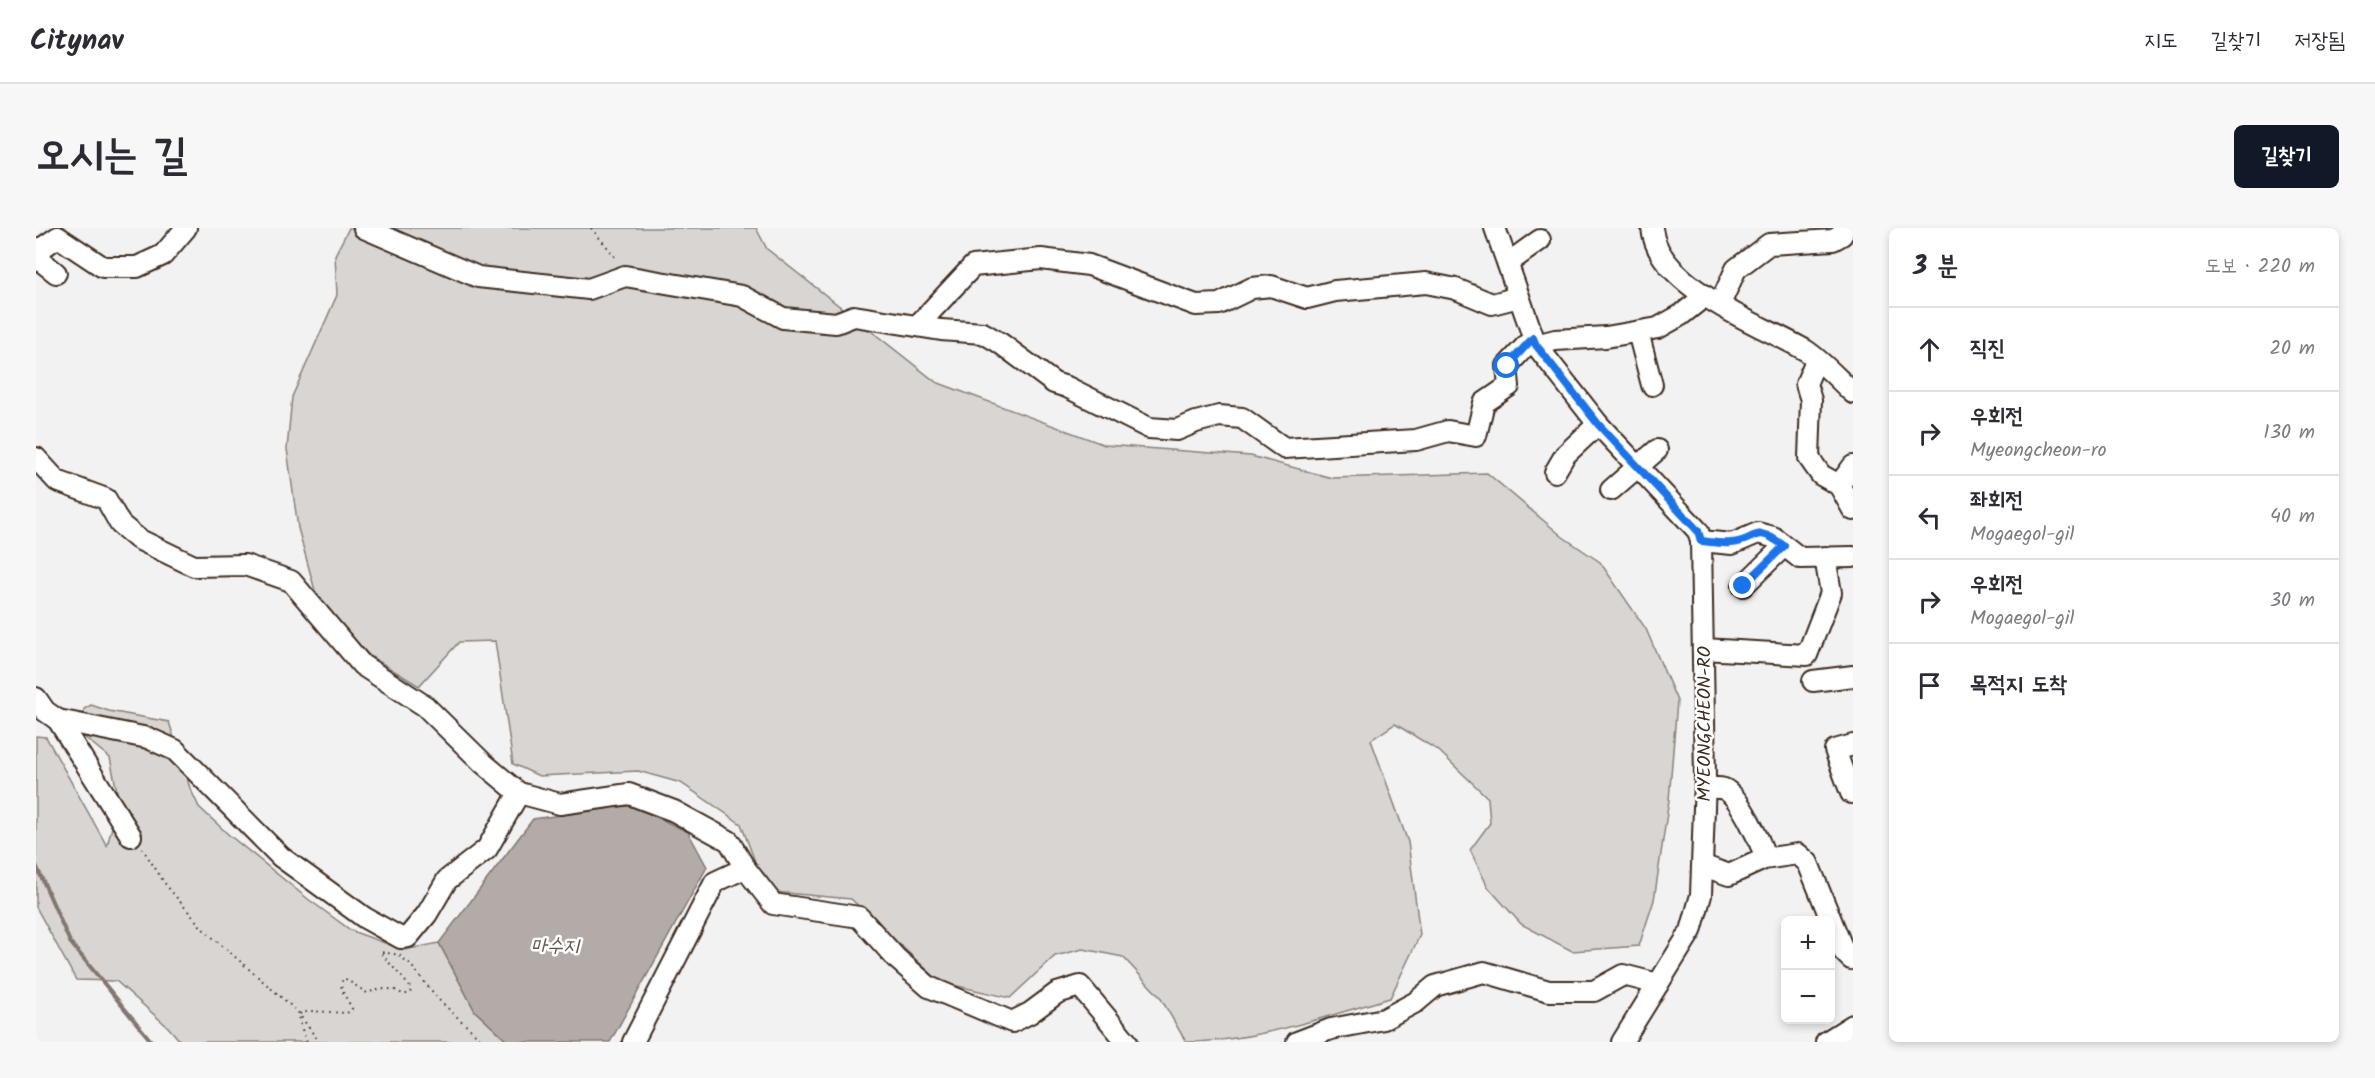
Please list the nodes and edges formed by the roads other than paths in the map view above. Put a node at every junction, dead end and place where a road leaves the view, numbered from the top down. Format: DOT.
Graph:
graph roads {
  1 [pos="186,228"];
  2 [pos="364,228"];
  3 [pos="1495,228"];
  4 [pos="1652,228"];
  5 [pos="1846,228"];
  6 [pos="1853,235"];
  7 [pos="1540,240"];
  8 [pos="36,252"];
  9 [pos="36,257"];
  10 [pos="1508,263"];
  11 [pos="56,273"];
  12 [pos="1520,297"];
  13 [pos="1712,300"];
  14 [pos="918,326"];
  15 [pos="1638,332"];
  16 [pos="1534,342"];
  17 [pos="1816,360"];
  18 [pos="1652,385"];
  19 [pos="1853,393"];
  20 [pos="1598,424"];
  21 [pos="1657,450"];
  22 [pos="36,458"];
  23 [pos="1853,466"];
  24 [pos="1639,468"];
  25 [pos="1555,472"];
  26 [pos="1839,485"];
  27 [pos="1611,490"];
  28 [pos="1853,510"];
  29 [pos="1701,541"];
  30 [pos="1784,546"];
  31 [pos="1825,557"];
  32 [pos="1853,557"];
  33 [pos="1743,586"];
  34 [pos="1703,649"];
  35 [pos="1853,676"];
  36 [pos="1813,681"];
  37 [pos="36,698"];
  38 [pos="58,720"];
  39 [pos="1853,745"];
  40 [pos="1705,788"];
  41 [pos="519,793"];
  42 [pos="1851,793"];
  43 [pos="131,836"];
  44 [pos="1766,858"];
  45 [pos="1704,866"];
  46 [pos="745,868"];
  47 [pos="1853,958"];
  48 [pos="1658,984"];
  49 [pos="1853,1025"];
  50 [pos="633,1042"];
  51 [pos="1127,1042"];
  52 [pos="1297,1042"];
  53 [pos="1622,1042"];
  54 [pos="1826,1042"];
  1 -- 8 [label="street"];
  2 -- 14 [label="street"];
  3 -- 10 [label="street"];
  4 -- 13 [label="street"];
  5 -- 6 [label="street"];
  5 -- 13 [label="street"];
  7 -- 10 [label="street"];
  9 -- 11 [label="street"];
  10 -- 12 [label="street"];
  12 -- 14 [label="street"];
  12 -- 16 [label="street"];
  13 -- 15 [label="street"];
  13 -- 17 [label="street"];
  14 -- 16 [label="street"];
  15 -- 16 [label="street"];
  15 -- 18 [label="street"];
  16 -- 20 [label="street"];
  17 -- 19 [label="street"];
  17 -- 26 [label="street"];
  20 -- 24 [label="street"];
  20 -- 25 [label="street"];
  21 -- 24 [label="street"];
  22 -- 41 [label="street"];
  23 -- 26 [label="street"];
  24 -- 27 [label="street"];
  24 -- 29 [label="street"];
  26 -- 28 [label="street"];
  29 -- 30 [label="street"];
  29 -- 34 [label="street, MYEONGCHEON-RO"];
  30 -- 31 [label="street"];
  30 -- 33 [label="street"];
  31 -- 32 [label="street"];
  31 -- 34 [label="street"];
  34 -- 40 [label="street, MYEONGCHEON-RO"];
  35 -- 36 [label="street"];
  37 -- 38 [label="street"];
  38 -- 41 [label="street"];
  38 -- 43 [label="street"];
  39 -- 42 [label="street"];
  40 -- 44 [label="street"];
  40 -- 45 [label="street, MYEONGCHEON-RO"];
  41 -- 46 [label="street"];
  44 -- 45 [label="street"];
  44 -- 47 [label="street"];
  45 -- 48 [label="street, MYEONGCHEON-RO"];
  46 -- 50 [label="street"];
  46 -- 51 [label="street"];
  48 -- 52 [label="street"];
  48 -- 53 [label="street, MYEONGCHEON-RO"];
  49 -- 54 [label="street"];
}
